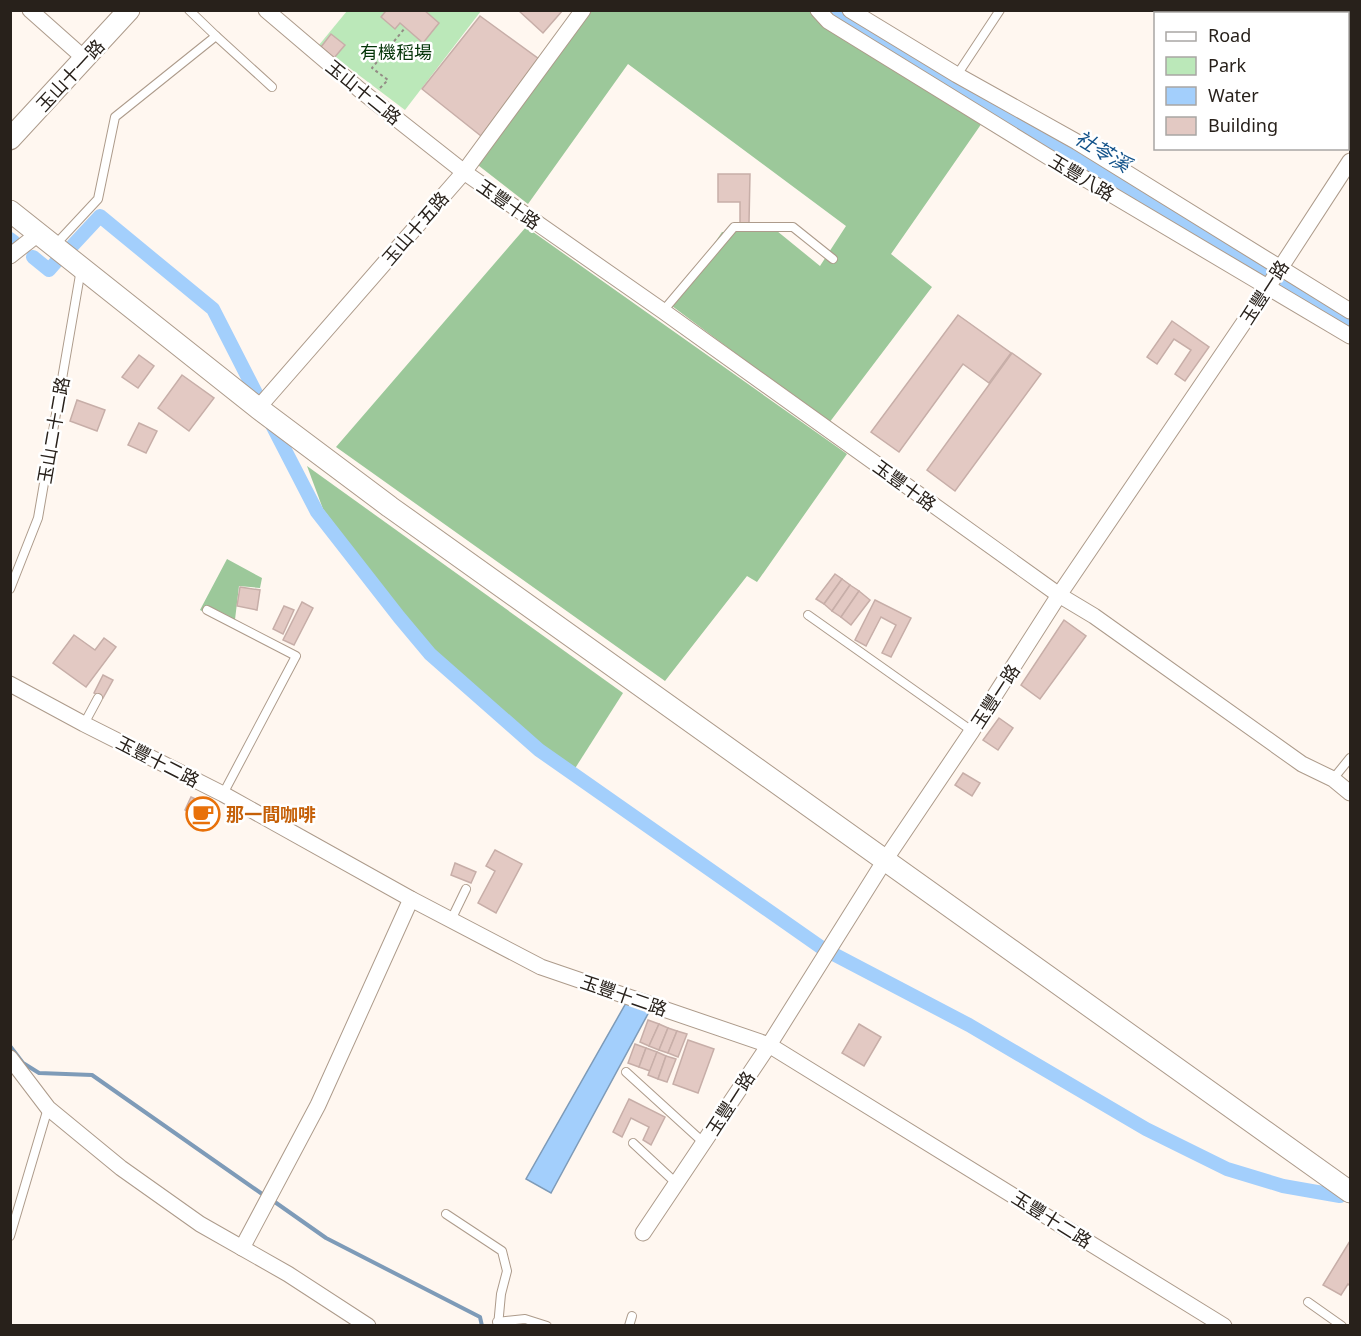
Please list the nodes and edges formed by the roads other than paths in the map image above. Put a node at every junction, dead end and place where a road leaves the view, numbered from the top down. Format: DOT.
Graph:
graph roads {
  1 [pos="30,10"];
  2 [pos="129,10"];
  3 [pos="189,10"];
  4 [pos="266,10"];
  5 [pos="583,10"];
  6 [pos="818,10"];
  7 [pos="850,10"];
  8 [pos="1000,10"];
  9 [pos="216,36"];
  10 [pos="84,58"];
  11 [pos="957,75"];
  12 [pos="272,87"];
  13 [pos="10,139"];
  14 [pos="1350,161"];
  15 [pos="464,172"];
  16 [pos="10,211"];
  17 [pos="46,240"];
  18 [pos="10,255"];
  19 [pos="833,259"];
  20 [pos="81,268"];
  21 [pos="1274,277"];
  22 [pos="663,311"];
  23 [pos="1350,311"];
  24 [pos="1350,336"];
  25 [pos="258,408"];
  26 [pos="10,589"];
  27 [pos="1059,595"];
  28 [pos="207,610"];
  29 [pos="808,615"];
  30 [pos="10,684"];
  31 [pos="98,698"];
  32 [pos="84,724"];
  33 [pos="972,731"];
  34 [pos="1350,758"];
  35 [pos="1333,779"];
  36 [pos="1350,793"];
  37 [pos="223,794"];
  38 [pos="885,860"];
  39 [pos="466,889"];
  40 [pos="411,899"];
  41 [pos="452,920"];
  42 [pos="769,1045"];
  43 [pos="10,1058"];
  44 [pos="626,1072"];
  45 [pos="48,1108"];
  46 [pos="633,1143"];
  47 [pos="704,1143"];
  48 [pos="676,1183"];
  49 [pos="1350,1192"];
  50 [pos="446,1214"];
  51 [pos="643,1233"];
  52 [pos="10,1236"];
  53 [pos="242,1248"];
  54 [pos="1308,1302"];
  55 [pos="632,1316"];
  56 [pos="498,1324"];
  57 [pos="368,1326"];
  58 [pos="547,1326"];
  59 [pos="629,1326"];
  60 [pos="1224,1326"];
  61 [pos="1342,1326"];
  1 -- 10 [label="street"];
  2 -- 10 [label="main road, 玉山十一路"];
  3 -- 9 [label="lane"];
  4 -- 15 [label="street, 玉山十二路"];
  5 -- 15 [label="street, 玉山十五路"];
  6 -- 21 [label="street, 玉豐八路"];
  7 -- 11 [label="street"];
  8 -- 11 [label="lane"];
  9 -- 12 [label="lane"];
  9 -- 17 [label="lane"];
  10 -- 13 [label="main road, 玉山十一路"];
  11 -- 21 [label="street"];
  14 -- 21 [label="street, 玉豐一路"];
  15 -- 22 [label="street, 玉豐十路"];
  15 -- 25 [label="street, 玉山十五路"];
  16 -- 17 [label="main road"];
  17 -- 18 [label="street"];
  17 -- 20 [label="main road"];
  19 -- 22 [label="lane"];
  20 -- 25 [label="main road"];
  20 -- 26 [label="lane, 玉山二十二路"];
  21 -- 23 [label="street"];
  21 -- 24 [label="street, 玉豐八路"];
  21 -- 27 [label="street, 玉豐一路"];
  22 -- 27 [label="street, 玉豐十路"];
  25 -- 38 [label="main road"];
  27 -- 33 [label="street, 玉豐一路"];
  27 -- 35 [label="street, 玉豐十路"];
  28 -- 37 [label="lane"];
  29 -- 33 [label="lane"];
  30 -- 32 [label="street, 玉豐十二路"];
  31 -- 32 [label="lane"];
  32 -- 37 [label="street, 玉豐十二路"];
  33 -- 38 [label="street, 玉豐一路"];
  34 -- 35 [label="lane"];
  35 -- 36 [label="street, 玉豐十路"];
  37 -- 40 [label="street, 玉豐十二路"];
  38 -- 42 [label="street, 玉豐一路"];
  38 -- 49 [label="main road"];
  39 -- 41 [label="lane"];
  40 -- 41 [label="street, 玉豐十二路"];
  40 -- 53 [label="street"];
  41 -- 42 [label="street, 玉豐十二路"];
  42 -- 47 [label="street, 玉豐一路"];
  42 -- 60 [label="street, 玉豐十二路"];
  43 -- 45 [label="street"];
  44 -- 47 [label="lane"];
  45 -- 52 [label="lane"];
  45 -- 53 [label="street"];
  46 -- 48 [label="lane"];
  47 -- 48 [label="street, 玉豐一路"];
  48 -- 51 [label="street, 玉豐一路"];
  50 -- 56 [label="lane"];
  53 -- 57 [label="street"];
  54 -- 61 [label="lane"];
  55 -- 59 [label="lane"];
  56 -- 58 [label="lane"];
}
